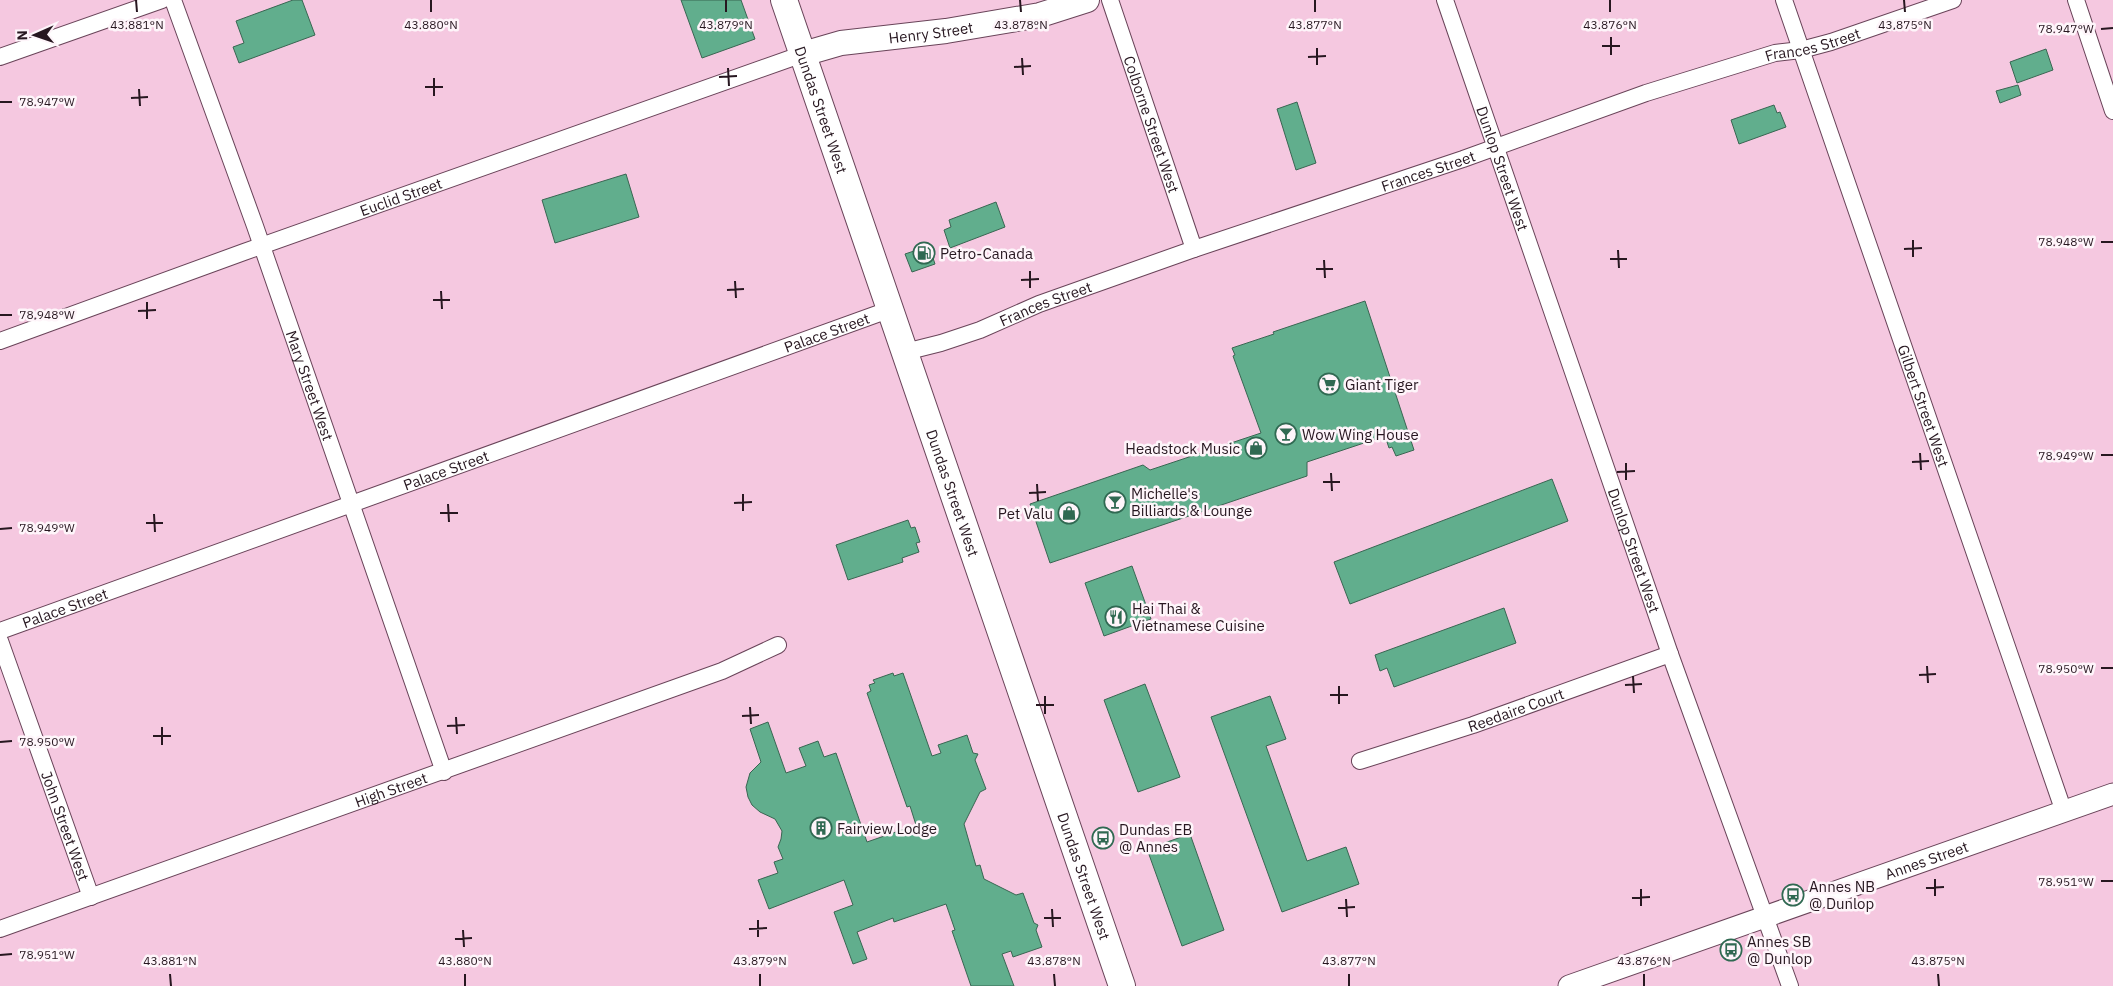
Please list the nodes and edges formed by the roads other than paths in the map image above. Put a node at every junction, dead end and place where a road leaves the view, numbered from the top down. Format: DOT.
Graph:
graph roads {
  1 [pos="162,0"];
  2 [pos="173,0"];
  3 [pos="784,0"];
  4 [pos="1087,0"];
  5 [pos="1110,0"];
  6 [pos="1445,0"];
  7 [pos="1784,0"];
  8 [pos="1953,0"];
  9 [pos="2076,0"];
  10 [pos="1801,50"];
  11 [pos="803,54"];
  12 [pos="0,57"];
  13 [pos="2113,111"];
  14 [pos="1496,146"];
  15 [pos="261,246"];
  16 [pos="1194,248"];
  17 [pos="891,309"];
  18 [pos="0,341"];
  19 [pos="906,352"];
  20 [pos="351,505"];
  21 [pos="0,631"];
  22 [pos="0,641"];
  23 [pos="778,645"];
  24 [pos="1670,654"];
  25 [pos="1360,761"];
  26 [pos="444,772"];
  27 [pos="2113,794"];
  28 [pos="2064,812"];
  29 [pos="91,897"];
  30 [pos="1764,917"];
  31 [pos="0,930"];
  32 [pos="1122,986"];
  33 [pos="1569,986"];
  34 [pos="1790,986"];
  1 -- 12 [label="street"];
  2 -- 15 [label="street, Mary Street West"];
  3 -- 11 [label="main road, Dundas Street West"];
  4 -- 11 [label="main road, Henry Street"];
  5 -- 16 [label="street, Colborne Street West"];
  6 -- 14 [label="street, Dunlop Street West"];
  7 -- 10 [label="street, Gilbert Street West"];
  8 -- 10 [label="street, Frances Street"];
  9 -- 13 [label="street"];
  10 -- 14 [label="street, Frances Street"];
  10 -- 28 [label="street, Gilbert Street West"];
  11 -- 15 [label="street, Euclid Street"];
  11 -- 17 [label="main road, Dundas Street West"];
  14 -- 16 [label="street, Frances Street"];
  14 -- 24 [label="street, Dunlop Street West"];
  15 -- 18 [label="street, Euclid Street"];
  15 -- 20 [label="street, Mary Street West"];
  16 -- 19 [label="street, Frances Street"];
  17 -- 19 [label="main road, Dundas Street West"];
  17 -- 20 [label="street, Palace Street"];
  19 -- 32 [label="main road, Dundas Street West"];
  20 -- 21 [label="street, Palace Street"];
  20 -- 26 [label="street, Mary Street West"];
  22 -- 29 [label="street, John Street West"];
  23 -- 26 [label="street, High Street"];
  24 -- 25 [label="street, Reedaire Court"];
  24 -- 30 [label="street, Dunlop Street West"];
  26 -- 29 [label="street, High Street"];
  27 -- 28 [label="street, Annes Street"];
  28 -- 30 [label="street, Annes Street"];
  29 -- 31 [label="street, High Street"];
  30 -- 33 [label="street, Annes Street"];
  30 -- 34 [label="street, Dunlop Street West"];
}
